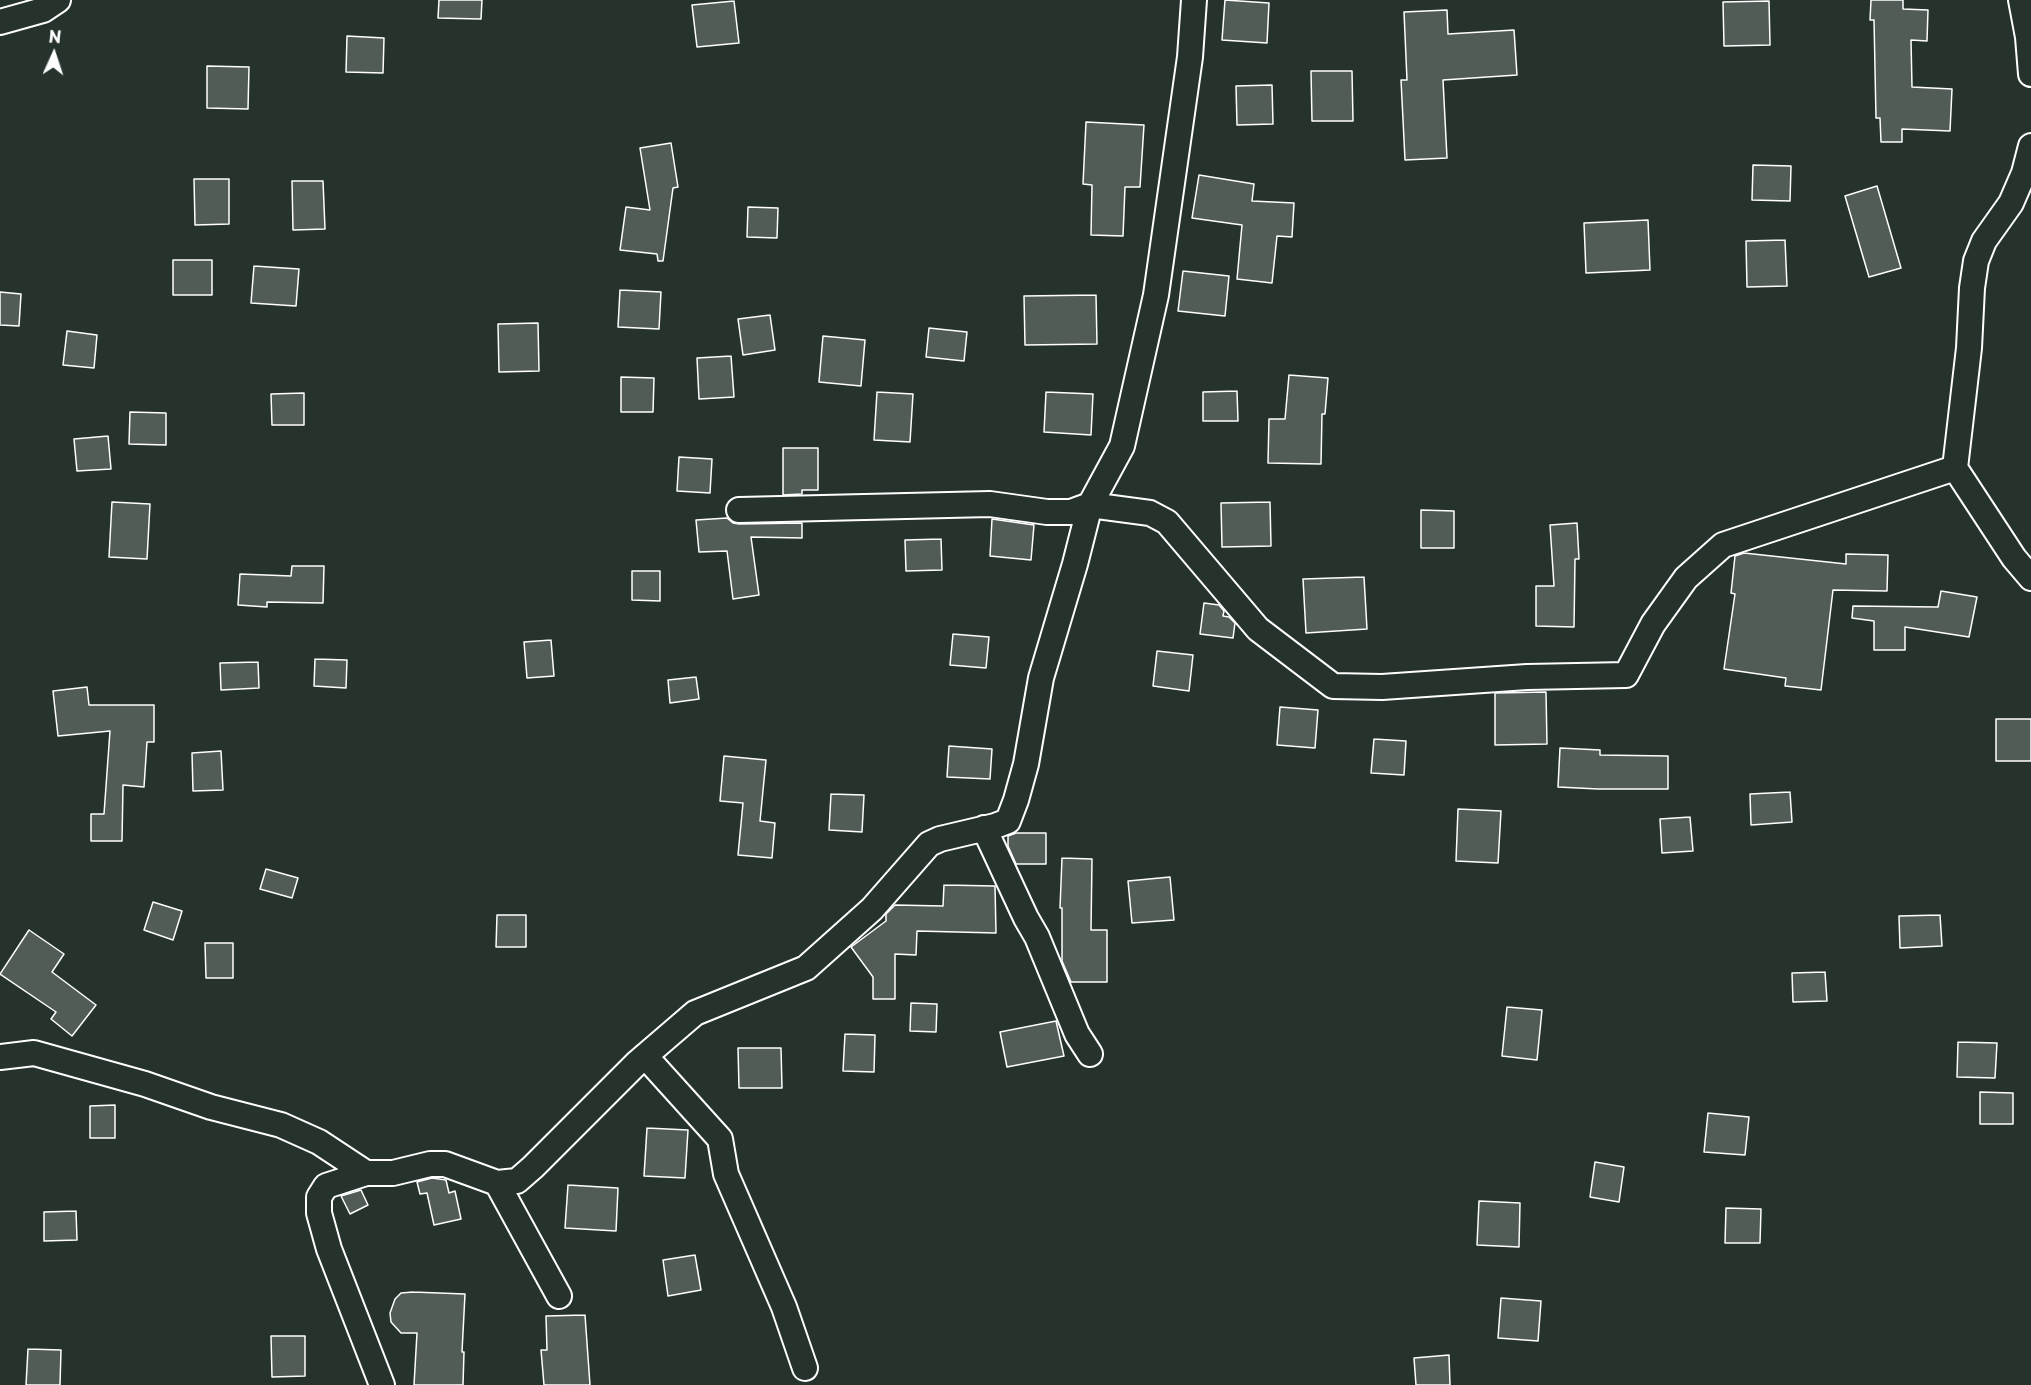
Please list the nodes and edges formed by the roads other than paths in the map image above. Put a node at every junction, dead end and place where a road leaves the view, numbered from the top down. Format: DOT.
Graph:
graph roads {
  1 [pos="58,0"];
  2 [pos="1194,0"];
  3 [pos="2021,0"];
  4 [pos="0,22"];
  5 [pos="2030,37"];
  6 [pos="2031,74"];
  7 [pos="2031,146"];
  8 [pos="1955,468"];
  9 [pos="1090,505"];
  10 [pos="739,510"];
  11 [pos="2031,578"];
  12 [pos="984,828"];
  13 [pos="1090,1054"];
  14 [pos="645,1056"];
  15 [pos="0,1057"];
  16 [pos="366,1173"];
  17 [pos="497,1183"];
  18 [pos="559,1296"];
  19 [pos="805,1368"];
  20 [pos="382,1385"];
  1 -- 4 [label="street"];
  2 -- 9 [label="street"];
  3 -- 5 [label="street"];
  5 -- 6 [label="street"];
  7 -- 8 [label="street"];
  8 -- 9 [label="street"];
  8 -- 11 [label="street"];
  9 -- 10 [label="street"];
  9 -- 12 [label="street"];
  12 -- 13 [label="street"];
  12 -- 14 [label="street"];
  14 -- 17 [label="street"];
  14 -- 19 [label="street"];
  15 -- 16 [label="street"];
  16 -- 17 [label="street"];
  16 -- 20 [label="street"];
  17 -- 18 [label="street"];
}
